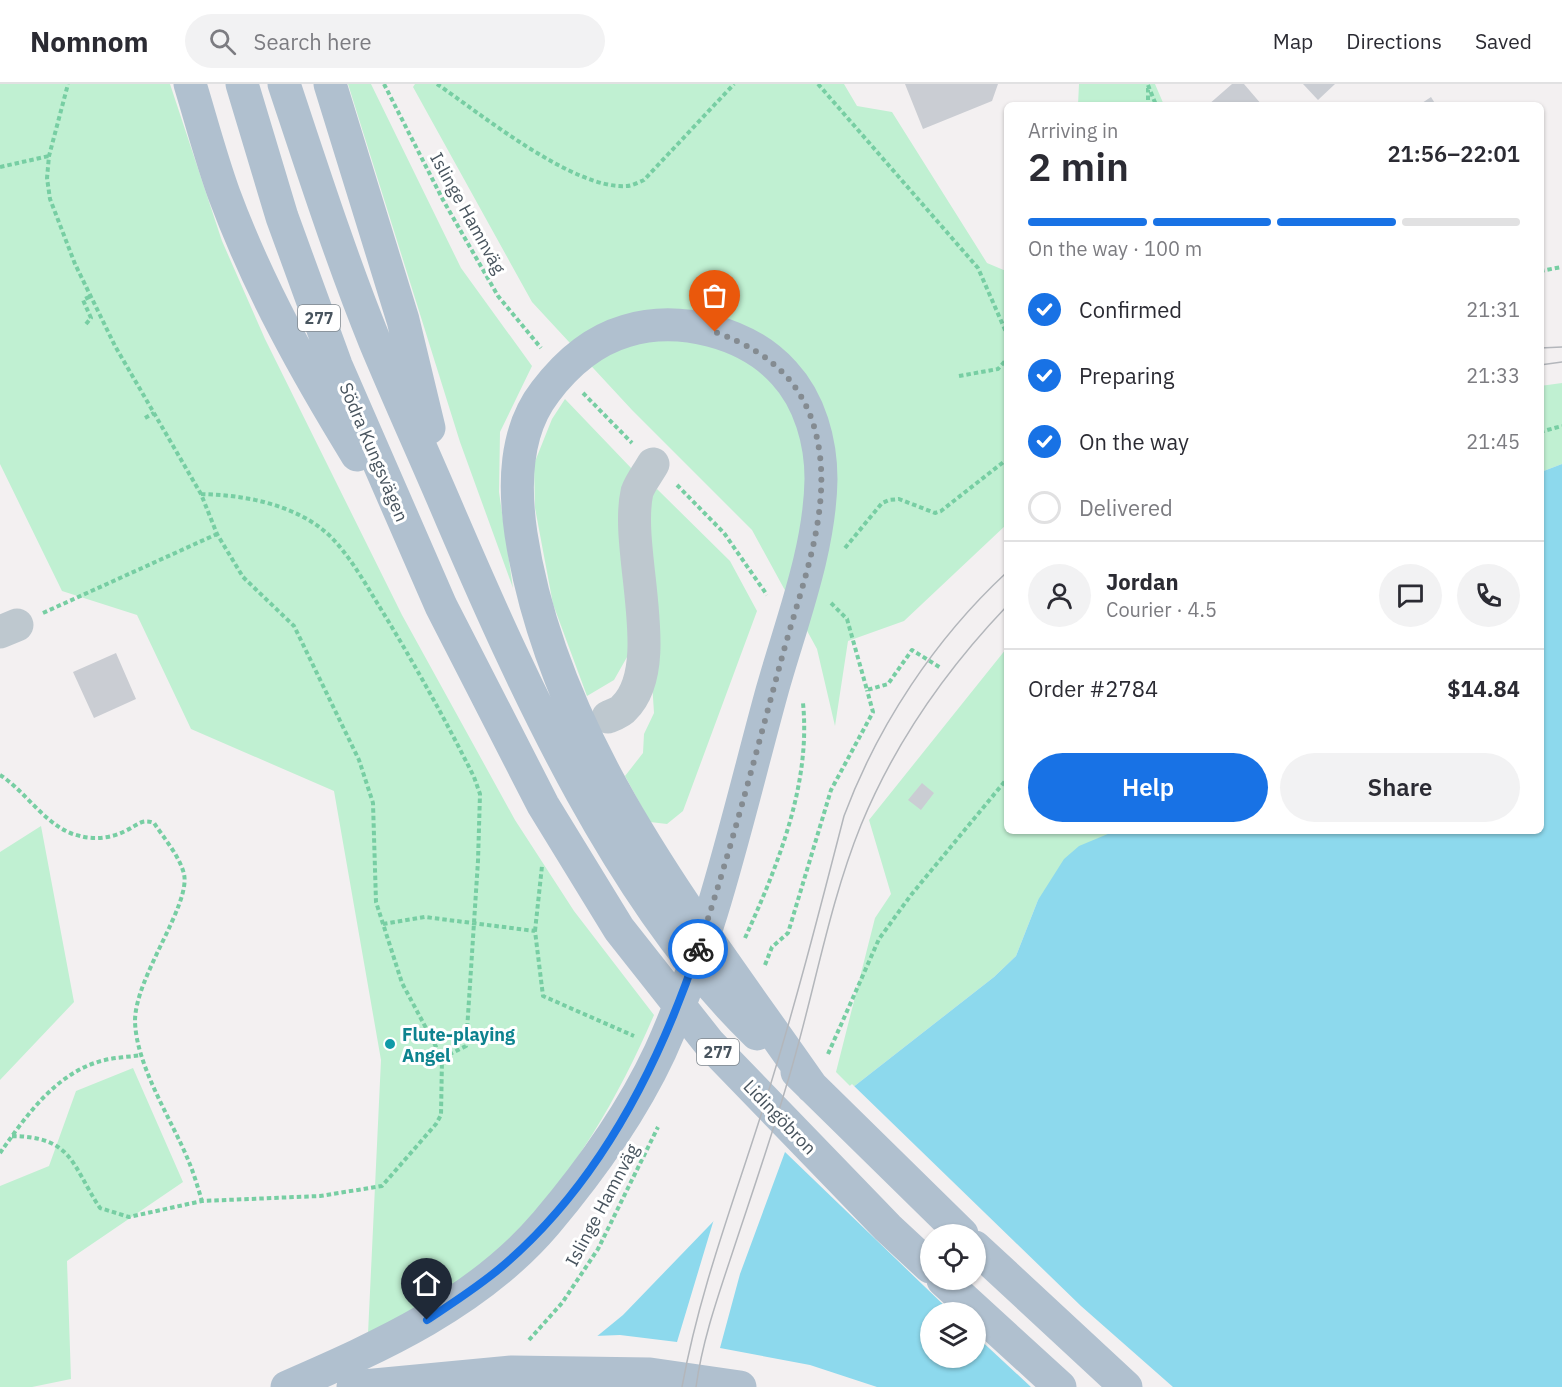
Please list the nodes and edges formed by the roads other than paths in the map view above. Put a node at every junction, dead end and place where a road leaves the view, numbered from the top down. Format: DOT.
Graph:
graph roads {
  1 [pos="189,84"];
  2 [pos="242,84"];
  3 [pos="284,84"];
  4 [pos="330,84"];
  5 [pos="653,464"];
  6 [pos="451,517"];
  7 [pos="414,546"];
  8 [pos="608,717"];
  9 [pos="591,778"];
  10 [pos="543,805"];
  11 [pos="953,1224"];
  12 [pos="986,1257"];
  13 [pos="920,1258"];
  14 [pos="955,1290"];
  15 [pos="287,1387"];
  16 [pos="353,1387"];
  17 [pos="740,1387"];
  18 [pos="1060,1387"];
  19 [pos="1126,1387"];
  1 -- 7 [label="main road"];
  2 -- 7 [label="main road, Södra Kungsvägen / 277"];
  3 -- 6 [label="main road, 277"];
  4 -- 6 [label="main road"];
  5 -- 8 [label="lane"];
  6 -- 9 [label="main road, 277"];
  7 -- 10 [label="main road, Södra Kungsvägen / 277"];
  9 -- 11 [label="main road"];
  9 -- 15 [label="main road"];
  10 -- 13 [label="main road, Lidingöbron / 277"];
  12 -- 19 [label="main road"];
  14 -- 18 [label="main road"];
  16 -- 17 [label="main road"];
}
